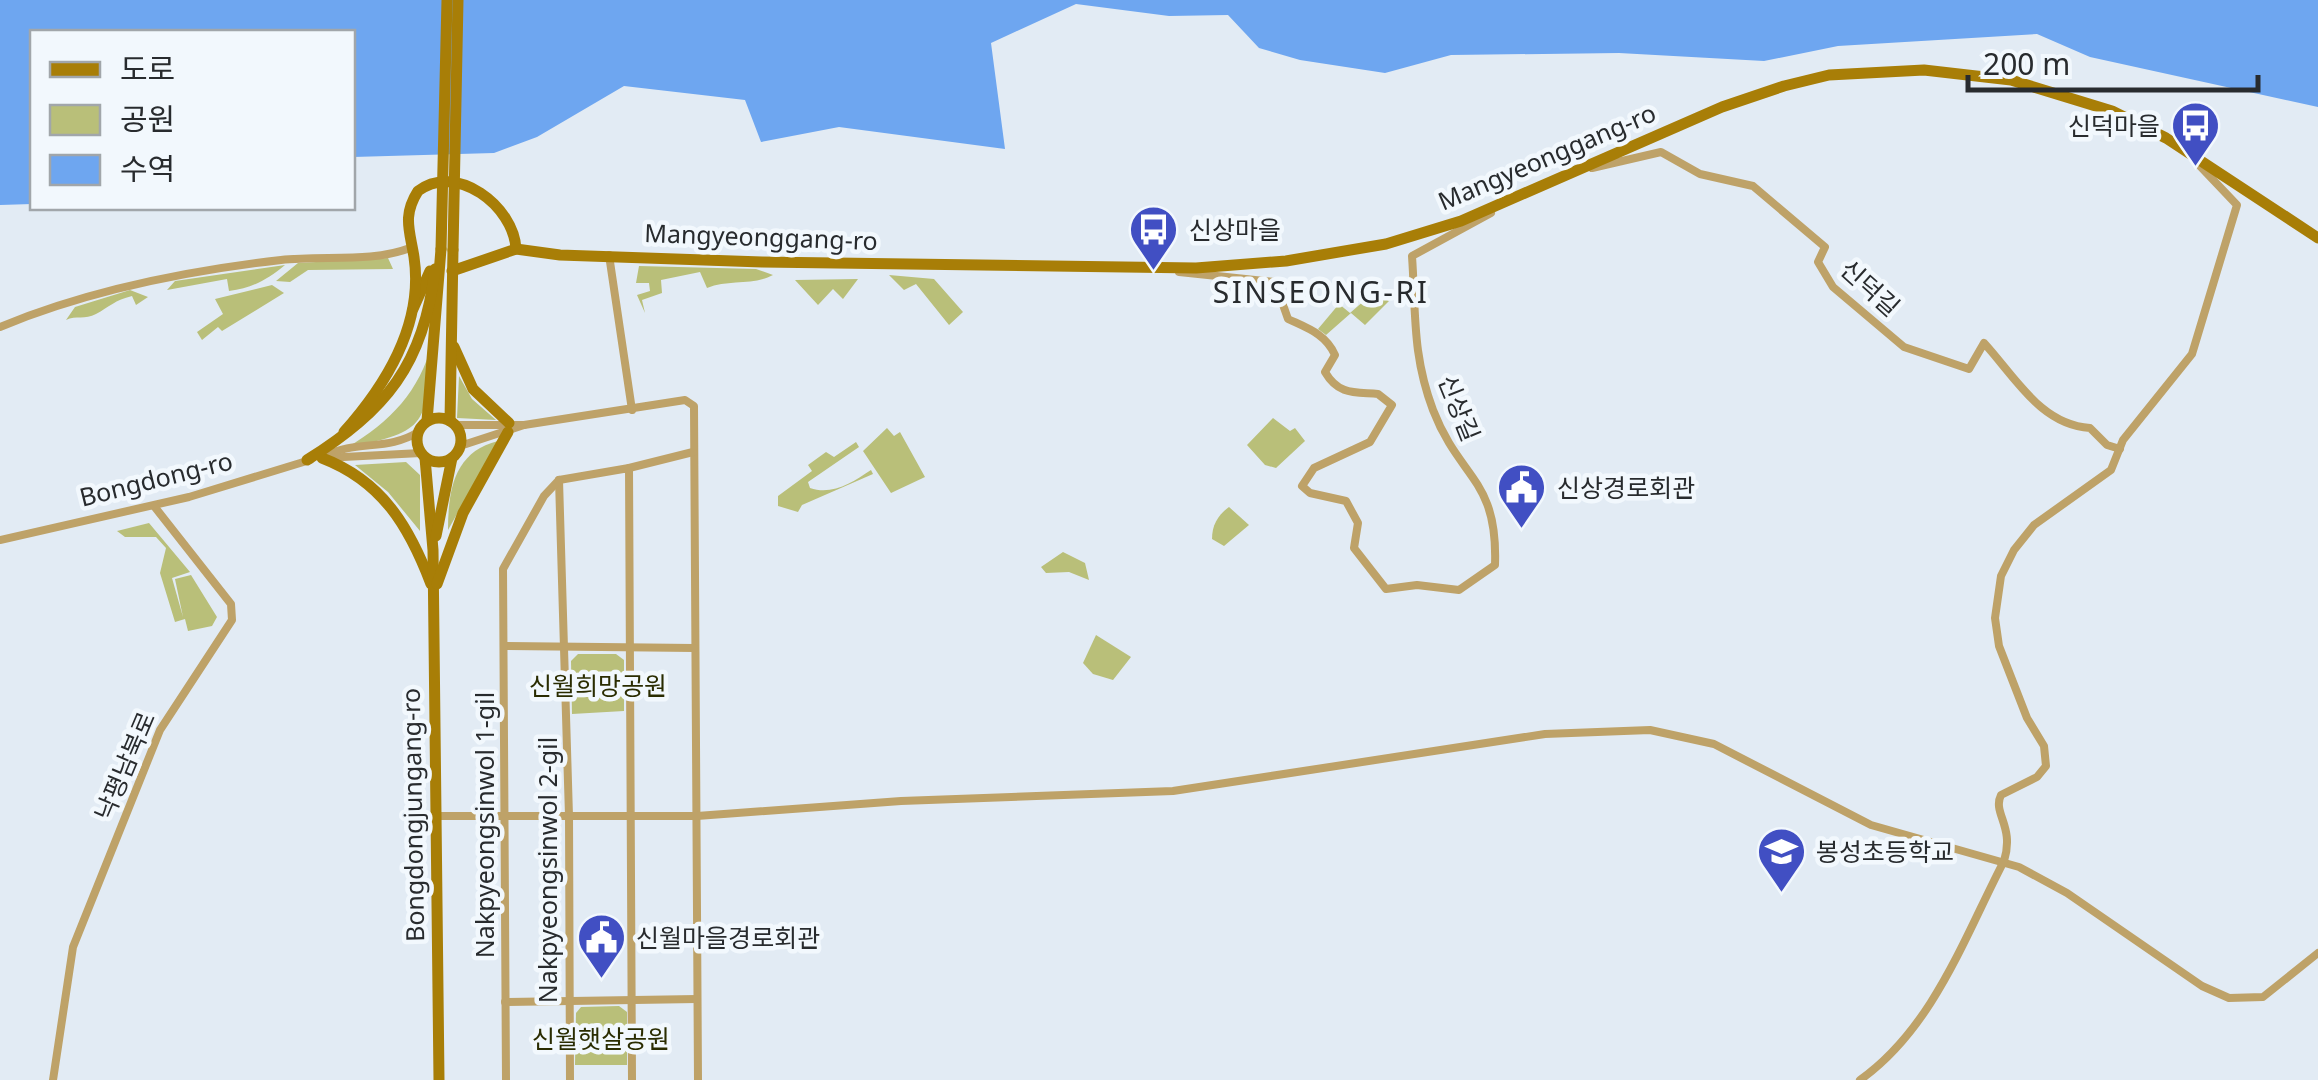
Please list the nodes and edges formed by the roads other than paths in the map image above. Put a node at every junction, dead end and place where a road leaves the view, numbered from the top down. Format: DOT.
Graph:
graph roads {
  1 [pos="446,0"];
  2 [pos="458,0"];
  3 [pos="2190,154"];
  4 [pos="1588,168"];
  5 [pos="1517,199"];
  6 [pos="2318,238"];
  7 [pos="516,249"];
  8 [pos="412,251"];
  9 [pos="609,255"];
  10 [pos="442,262"];
  11 [pos="1157,268"];
  12 [pos="408,318"];
  13 [pos="0,327"];
  14 [pos="448,333"];
  15 [pos="632,410"];
  16 [pos="427,422"];
  17 [pos="452,423"];
  18 [pos="508,428"];
  19 [pos="344,432"];
  20 [pos="418,432"];
  21 [pos="460,446"];
  22 [pos="2120,448"];
  23 [pos="694,452"];
  24 [pos="423,455"];
  25 [pos="322,458"];
  26 [pos="452,458"];
  27 [pos="307,460"];
  28 [pos="629,468"];
  29 [pos="559,480"];
  30 [pos="154,506"];
  31 [pos="0,540"];
  32 [pos="433,550"];
  33 [pos="434,593"];
  34 [pos="504,646"];
  35 [pos="566,646"];
  36 [pos="629,647"];
  37 [pos="694,648"];
  38 [pos="434,816"];
  39 [pos="506,816"];
  40 [pos="569,816"];
  41 [pos="631,816"];
  42 [pos="697,816"];
  43 [pos="2004,861"];
  44 [pos="2318,952"];
  45 [pos="697,999"];
  46 [pos="631,1000"];
  47 [pos="569,1001"];
  48 [pos="506,1002"];
  49 [pos="52,1080"];
  50 [pos="440,1080"];
  51 [pos="506,1080"];
  52 [pos="570,1080"];
  53 [pos="632,1080"];
  54 [pos="698,1080"];
  55 [pos="1860,1080"];
  1 -- 10 [label="street, bridge"];
  2 -- 10 [label="street, bridge"];
  3 -- 4 [label="street, Mangyeonggang-ro"];
  3 -- 6 [label="street, Mangyeonggang-ro"];
  3 -- 22 [label="street"];
  4 -- 5 [label="street, Mangyeonggang-ro"];
  4 -- 22 [label="street, 신덕길"];
  5 -- 11 [label="street, Mangyeonggang-ro"];
  5 -- 11 [label="street, 신상길"];
  7 -- 8 [label="street"];
  7 -- 9 [label="street, Mangyeonggang-ro"];
  7 -- 10 [label="street, Mangyeonggang-ro"];
  8 -- 10 [label="street"];
  8 -- 12 [label="street"];
  8 -- 13 [label="street"];
  9 -- 11 [label="street, Mangyeonggang-ro"];
  9 -- 15 [label="street"];
  10 -- 12 [label="street"];
  10 -- 14 [label="street"];
  10 -- 16 [label="street"];
  10 -- 19 [label="street"];
  12 -- 19 [label="street"];
  14 -- 17 [label="street"];
  14 -- 18 [label="street"];
  15 -- 18 [label="street"];
  15 -- 23 [label="street"];
  16 -- 17 [label="street"];
  16 -- 20 [label="street"];
  17 -- 18 [label="street"];
  17 -- 21 [label="street"];
  18 -- 21 [label="street"];
  18 -- 33 [label="street"];
  19 -- 27 [label="street"];
  20 -- 24 [label="street, Bongdongjungang-ro"];
  20 -- 25 [label="street, Bongdong-ro"];
  21 -- 26 [label="street, Bongdongjungang-ro"];
  22 -- 43 [label="street"];
  23 -- 28 [label="street"];
  23 -- 37 [label="street"];
  24 -- 25 [label="street, Bongdong-ro"];
  24 -- 26 [label="street"];
  24 -- 32 [label="street, Bongdongjungang-ro"];
  25 -- 27 [label="street, Bongdong-ro"];
  25 -- 33 [label="street"];
  26 -- 32 [label="street, Bongdongjungang-ro"];
  27 -- 30 [label="street, Bongdong-ro"];
  28 -- 29 [label="street"];
  28 -- 36 [label="street"];
  29 -- 34 [label="street, Nakpyeongsinwol 1-gil"];
  29 -- 35 [label="street, Nakpyeongsinwol 2-gil"];
  30 -- 31 [label="street, Bongdong-ro"];
  30 -- 49 [label="street, 낙평남북로"];
  32 -- 33 [label="street, Bongdongjungang-ro"];
  33 -- 38 [label="street, Bongdongjungang-ro"];
  34 -- 35 [label="street"];
  34 -- 39 [label="street, Nakpyeongsinwol 1-gil"];
  35 -- 36 [label="street"];
  35 -- 40 [label="street, Nakpyeongsinwol 2-gil"];
  36 -- 37 [label="street"];
  36 -- 41 [label="street"];
  37 -- 42 [label="street"];
  38 -- 39 [label="street"];
  38 -- 50 [label="street, Bongdongjungang-ro"];
  39 -- 40 [label="street"];
  39 -- 48 [label="street, Nakpyeongsinwol 1-gil"];
  40 -- 41 [label="street"];
  40 -- 47 [label="street, Nakpyeongsinwol 2-gil"];
  41 -- 42 [label="street"];
  41 -- 46 [label="street"];
  42 -- 43 [label="street"];
  42 -- 45 [label="street"];
  43 -- 44 [label="street"];
  43 -- 55 [label="street"];
  45 -- 46 [label="street"];
  45 -- 54 [label="street"];
  46 -- 47 [label="street"];
  46 -- 53 [label="street"];
  47 -- 48 [label="street"];
  47 -- 52 [label="street, Nakpyeongsinwol 2-gil"];
  48 -- 51 [label="street, Nakpyeongsinwol 1-gil"];
}
